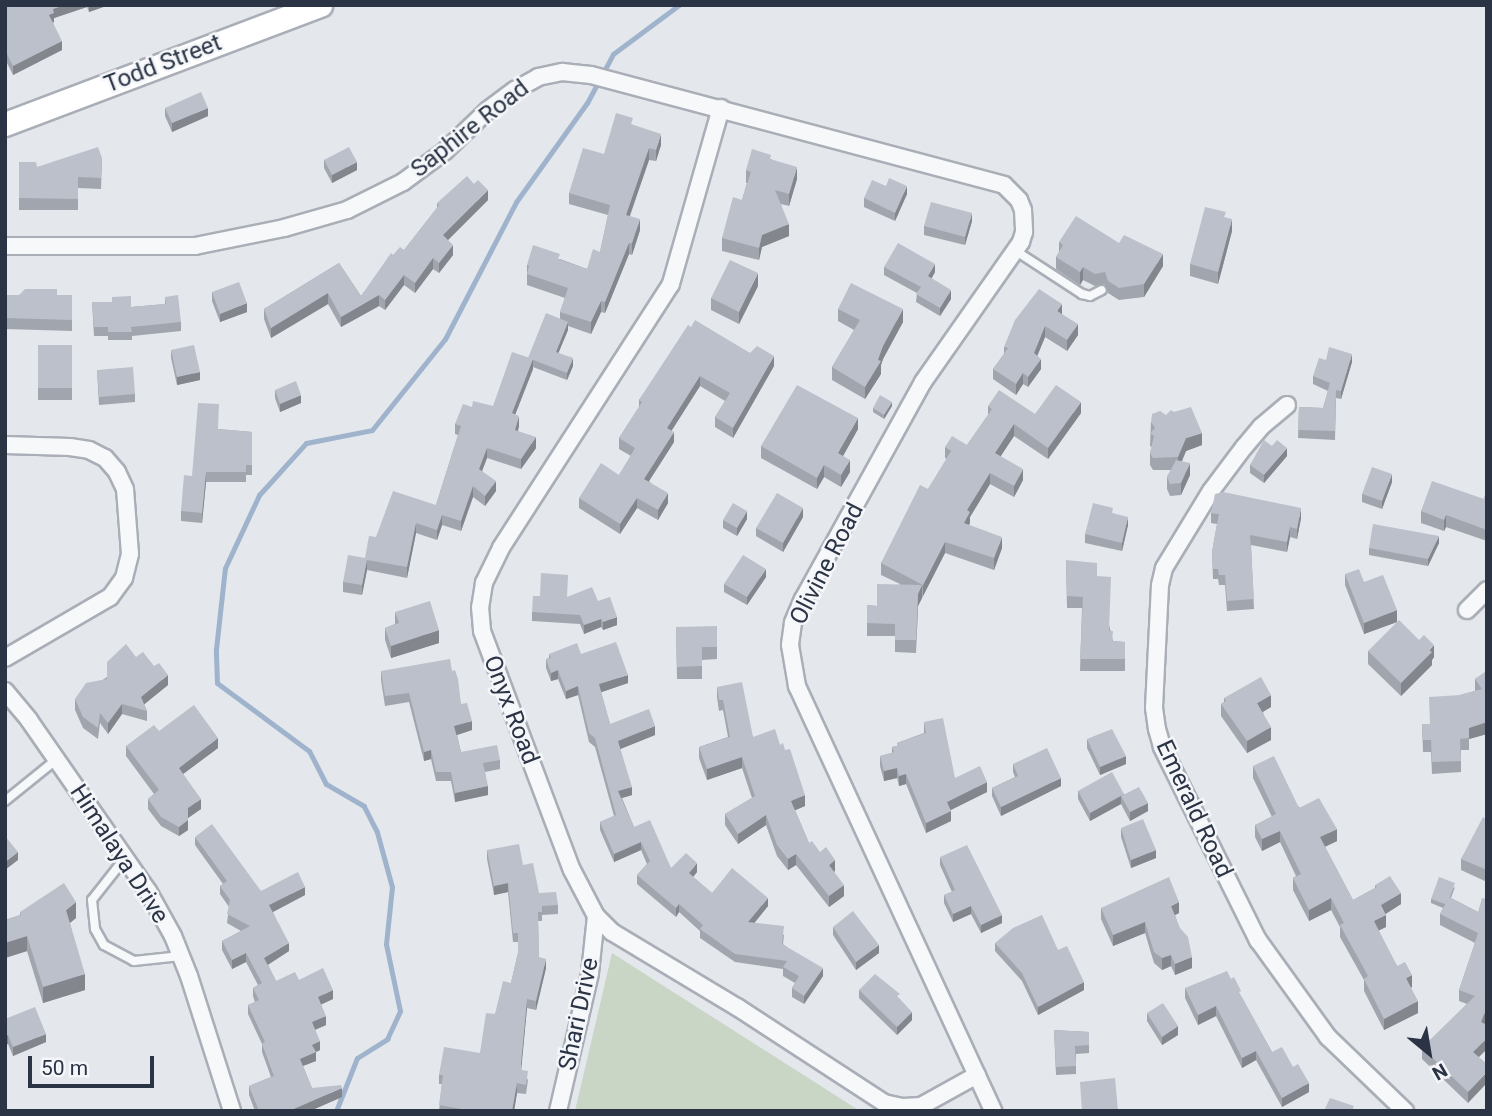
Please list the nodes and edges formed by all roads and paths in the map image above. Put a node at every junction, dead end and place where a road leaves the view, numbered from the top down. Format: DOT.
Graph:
graph roads {
  1 [pos="320,5"];
  2 [pos="722,108"];
  3 [pos="5,124"];
  4 [pos="1012,192"];
  5 [pos="5,246"];
  6 [pos="1016,251"];
  7 [pos="1102,290"];
  8 [pos="1287,405"];
  9 [pos="5,445"];
  10 [pos="1487,590"];
  11 [pos="1467,610"];
  12 [pos="5,658"];
  13 [pos="5,691"];
  14 [pos="57,759"];
  15 [pos="5,801"];
  16 [pos="125,858"];
  17 [pos="596,916"];
  18 [pos="180,956"];
  19 [pos="977,1075"];
  20 [pos="232,1111"];
  21 [pos="558,1111"];
  22 [pos="993,1111"];
  23 [pos="1405,1111"];
  1 -- 3 [label="street, Todd Street"];
  2 -- 4 [label="street, Saphire Road"];
  2 -- 5 [label="street, Saphire Road"];
  2 -- 17 [label="street, Onyx Road"];
  4 -- 6 [label="street, Olivine Road"];
  6 -- 7 [label="lane"];
  6 -- 19 [label="street, Olivine Road"];
  8 -- 23 [label="street, Emerald Road"];
  9 -- 12 [label="street"];
  10 -- 11 [label="street"];
  13 -- 14 [label="street, Himalaya Drive"];
  14 -- 15 [label="lane"];
  14 -- 16 [label="street, Himalaya Drive"];
  16 -- 18 [label="street, Himalaya Drive"];
  16 -- 18 [label="lane"];
  17 -- 19 [label="street, Onyx Road"];
  17 -- 21 [label="street, Shari Drive"];
  18 -- 20 [label="street, Himalaya Drive"];
  19 -- 22 [label="street, Olivine Road"];
}
